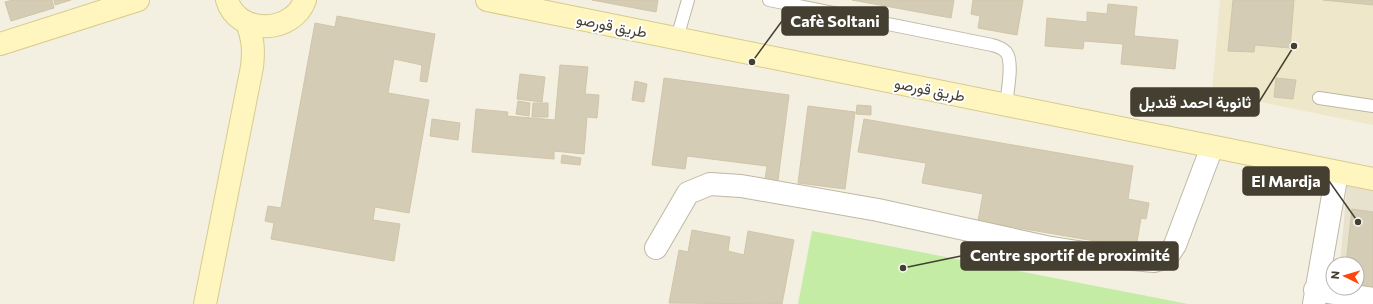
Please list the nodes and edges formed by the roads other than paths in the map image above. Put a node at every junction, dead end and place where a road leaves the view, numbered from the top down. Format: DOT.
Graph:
graph roads {
  1 [pos="138,0"];
  2 [pos="304,0"];
  3 [pos="487,0"];
  4 [pos="688,0"];
  5 [pos="769,0"];
  6 [pos="224,1"];
  7 [pos="247,23"];
  8 [pos="279,25"];
  9 [pos="677,38"];
  10 [pos="0,44"];
  11 [pos="252,67"];
  12 [pos="1319,98"];
  13 [pos="1006,105"];
  14 [pos="1373,106"];
  15 [pos="1212,147"];
  16 [pos="1337,172"];
  17 [pos="1373,179"];
  18 [pos="656,248"];
  19 [pos="1314,297"];
  20 [pos="1373,300"];
  21 [pos="205,304"];
  1 -- 10 [label="main road"];
  2 -- 8 [label="main road"];
  3 -- 9 [label="main road, طريق قورصو"];
  4 -- 9 [label="lane"];
  5 -- 13 [label="lane"];
  6 -- 7 [label="main road"];
  7 -- 8 [label="main road"];
  7 -- 11 [label="main road"];
  8 -- 11 [label="main road"];
  9 -- 13 [label="main road, طريق قورصو"];
  11 -- 21 [label="main road"];
  12 -- 14 [label="lane"];
  13 -- 15 [label="main road, طريق قورصو"];
  15 -- 16 [label="main road, طريق قورصو"];
  15 -- 18 [label="street"];
  16 -- 17 [label="main road, طريق قورصو"];
  16 -- 19 [label="street"];
  19 -- 20 [label="street"];
}
